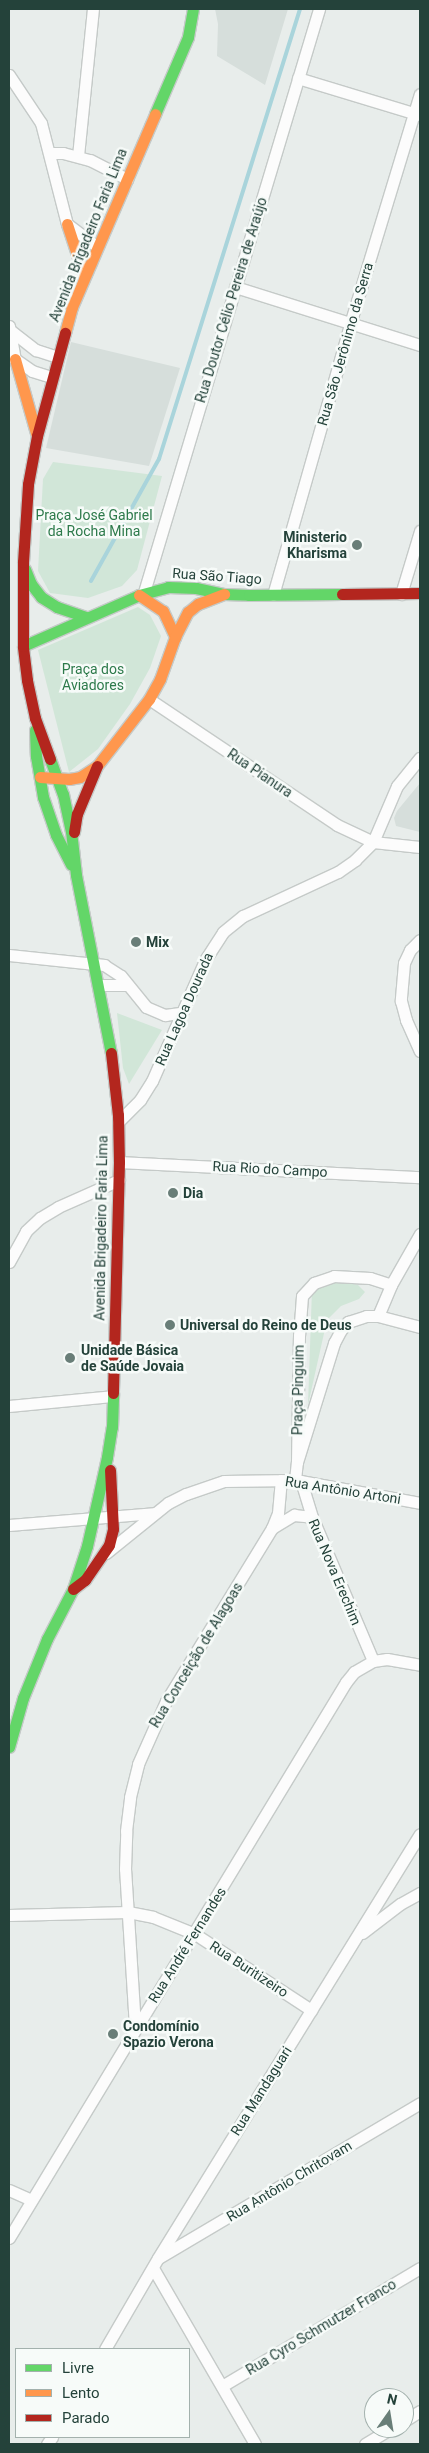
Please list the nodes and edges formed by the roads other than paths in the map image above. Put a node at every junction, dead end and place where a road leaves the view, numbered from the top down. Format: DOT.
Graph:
graph roads {
  1 [pos="93,9"];
  2 [pos="193,9"];
  3 [pos="319,9"];
  4 [pos="9,75"];
  5 [pos="298,78"];
  6 [pos="420,94"];
  7 [pos="417,114"];
  8 [pos="50,153"];
  9 [pos="78,156"];
  10 [pos="127,179"];
  11 [pos="66,224"];
  12 [pos="97,247"];
  13 [pos="84,276"];
  14 [pos="235,286"];
  15 [pos="350,324"];
  16 [pos="9,328"];
  17 [pos="420,345"];
  18 [pos="57,357"];
  19 [pos="15,359"];
  20 [pos="52,377"];
  21 [pos="37,436"];
  22 [pos="420,531"];
  23 [pos="22,562"];
  24 [pos="142,594"];
  25 [pos="224,594"];
  26 [pos="401,594"];
  27 [pos="420,594"];
  28 [pos="273,595"];
  29 [pos="86,617"];
  30 [pos="175,637"];
  31 [pos="23,646"];
  32 [pos="149,699"];
  33 [pos="35,718"];
  34 [pos="420,758"];
  35 [pos="97,766"];
  36 [pos="40,777"];
  37 [pos="58,780"];
  38 [pos="373,842"];
  39 [pos="72,844"];
  40 [pos="420,846"];
  41 [pos="76,875"];
  42 [pos="420,940"];
  43 [pos="9,955"];
  44 [pos="96,964"];
  45 [pos="127,984"];
  46 [pos="100,986"];
  47 [pos="180,1014"];
  48 [pos="420,1051"];
  49 [pos="118,1122"];
  50 [pos="119,1162"];
  51 [pos="420,1177"];
  52 [pos="119,1180"];
  53 [pos="420,1234"];
  54 [pos="9,1262"];
  55 [pos="391,1285"];
  56 [pos="378,1316"];
  57 [pos="420,1327"];
  58 [pos="112,1396"];
  59 [pos="9,1406"];
  60 [pos="109,1445"];
  61 [pos="297,1462"];
  62 [pos="281,1480"];
  63 [pos="298,1481"];
  64 [pos="420,1503"];
  65 [pos="154,1513"];
  66 [pos="112,1516"];
  67 [pos="95,1517"];
  68 [pos="312,1518"];
  69 [pos="9,1525"];
  70 [pos="272,1528"];
  71 [pos="87,1546"];
  72 [pos="103,1555"];
  73 [pos="73,1589"];
  74 [pos="373,1661"];
  75 [pos="420,1665"];
  76 [pos="9,1748"];
  77 [pos="420,1834"];
  78 [pos="420,1893"];
  79 [pos="128,1912"];
  80 [pos="9,1915"];
  81 [pos="196,1934"];
  82 [pos="357,1937"];
  83 [pos="311,2010"];
  84 [pos="135,2027"];
  85 [pos="420,2103"];
  86 [pos="9,2190"];
  87 [pos="31,2200"];
  88 [pos="9,2238"];
  89 [pos="156,2263"];
  90 [pos="420,2268"];
  91 [pos="106,2348"];
  92 [pos="222,2386"];
  93 [pos="255,2444"];
  1 -- 9 [label="street"];
  2 -- 10 [label="main road, Avenida Brigadeiro Faria Lima"];
  3 -- 5 [label="street, Rua Doutor Célio Pereira de Araújo"];
  4 -- 8 [label="street"];
  5 -- 7 [label="street"];
  5 -- 14 [label="street, Rua Doutor Célio Pereira de Araújo"];
  6 -- 7 [label="street, Rua São Jerônimo da Serra"];
  7 -- 15 [label="street, Rua São Jerônimo da Serra"];
  8 -- 9 [label="street"];
  8 -- 11 [label="street"];
  9 -- 10 [label="street"];
  10 -- 12 [label="main road, Avenida Brigadeiro Faria Lima"];
  11 -- 12 [label="street"];
  11 -- 13 [label="main road"];
  12 -- 13 [label="main road, Avenida Brigadeiro Faria Lima"];
  13 -- 18 [label="main road, Avenida Brigadeiro Faria Lima"];
  14 -- 15 [label="street"];
  14 -- 24 [label="street, Rua Doutor Célio Pereira de Araújo"];
  15 -- 17 [label="street"];
  15 -- 28 [label="street, Rua São Jerônimo da Serra"];
  16 -- 18 [label="street"];
  16 -- 19 [label="street"];
  18 -- 20 [label="main road, Avenida Brigadeiro Faria Lima"];
  19 -- 20 [label="street"];
  19 -- 21 [label="main road"];
  20 -- 21 [label="main road, Avenida Brigadeiro Faria Lima"];
  21 -- 23 [label="main road, Avenida Brigadeiro Faria Lima"];
  22 -- 26 [label="street"];
  23 -- 29 [label="main road"];
  23 -- 31 [label="main road, Avenida Brigadeiro Faria Lima"];
  24 -- 25 [label="main road, Rua São Tiago"];
  24 -- 29 [label="main road, Rua São Tiago"];
  24 -- 30 [label="main road"];
  25 -- 28 [label="main road, Rua São Tiago"];
  25 -- 30 [label="main road"];
  26 -- 27 [label="main road, Rua São Tiago"];
  26 -- 28 [label="main road, Rua São Tiago"];
  29 -- 31 [label="main road, Rua São Tiago"];
  30 -- 32 [label="main road"];
  31 -- 33 [label="main road, Avenida Brigadeiro Faria Lima"];
  32 -- 35 [label="main road"];
  32 -- 38 [label="street, Rua Pianura"];
  33 -- 36 [label="main road, Avenida Brigadeiro Faria Lima"];
  33 -- 37 [label="main road, Avenida Brigadeiro Faria Lima"];
  34 -- 38 [label="street"];
  35 -- 37 [label="main road"];
  35 -- 39 [label="main road"];
  36 -- 37 [label="main road"];
  36 -- 41 [label="main road, Avenida Brigadeiro Faria Lima"];
  37 -- 39 [label="main road, Avenida Brigadeiro Faria Lima"];
  38 -- 40 [label="street"];
  38 -- 47 [label="street, Rua Lagoa Dourada"];
  39 -- 41 [label="main road, Avenida Brigadeiro Faria Lima"];
  41 -- 44 [label="main road, Avenida Brigadeiro Faria Lima"];
  42 -- 48 [label="street"];
  43 -- 44 [label="street"];
  44 -- 45 [label="street"];
  44 -- 46 [label="main road, Avenida Brigadeiro Faria Lima"];
  45 -- 46 [label="street"];
  45 -- 47 [label="street"];
  46 -- 49 [label="main road, Avenida Brigadeiro Faria Lima"];
  47 -- 49 [label="street, Rua Lagoa Dourada"];
  49 -- 50 [label="main road, Avenida Brigadeiro Faria Lima"];
  50 -- 51 [label="street, Rua Rio do Campo"];
  50 -- 52 [label="main road, Avenida Brigadeiro Faria Lima"];
  52 -- 54 [label="street"];
  52 -- 58 [label="main road, Avenida Brigadeiro Faria Lima"];
  53 -- 55 [label="street"];
  55 -- 56 [label="street"];
  55 -- 61 [label="street, Praça Pinguim"];
  56 -- 57 [label="street"];
  56 -- 61 [label="street, Rua Nova Erechim"];
  58 -- 59 [label="street"];
  58 -- 60 [label="main road, Avenida Brigadeiro Faria Lima"];
  60 -- 66 [label="main road"];
  60 -- 67 [label="main road, Avenida Brigadeiro Faria Lima"];
  61 -- 63 [label="street, Rua Nova Erechim"];
  62 -- 63 [label="street, Rua Antônio Artoni"];
  62 -- 65 [label="street, Rua Antônio Artoni"];
  62 -- 70 [label="street, Rua Conceição de Alagoas"];
  63 -- 64 [label="street, Rua Antônio Artoni"];
  63 -- 68 [label="street, Rua Nova Erechim"];
  65 -- 66 [label="street, Rua Antônio Artoni"];
  65 -- 72 [label="street, Rua Antônio Artoni"];
  66 -- 67 [label="street, Rua Antônio Artoni"];
  66 -- 72 [label="main road"];
  67 -- 69 [label="street, Rua Antônio Artoni"];
  67 -- 71 [label="main road, Avenida Brigadeiro Faria Lima"];
  68 -- 70 [label="street, Rua Conceição de Alagoas"];
  68 -- 74 [label="street, Rua Nova Erechim"];
  70 -- 79 [label="street, Rua Conceição de Alagoas"];
  71 -- 72 [label="street"];
  71 -- 73 [label="main road, Avenida Brigadeiro Faria Lima"];
  72 -- 73 [label="main road"];
  73 -- 76 [label="main road, Avenida Brigadeiro Faria Lima"];
  74 -- 75 [label="street"];
  74 -- 81 [label="street, Rua André Fernandes"];
  77 -- 82 [label="street, Rua Mandaguari"];
  78 -- 82 [label="street"];
  79 -- 80 [label="street, Rua Buritizeiro"];
  79 -- 81 [label="street, Rua Buritizeiro"];
  79 -- 84 [label="street, Rua Conceição de Alagoas"];
  81 -- 83 [label="street, Rua Buritizeiro"];
  81 -- 84 [label="street, Rua André Fernandes"];
  82 -- 83 [label="street, Rua Mandaguari"];
  83 -- 89 [label="street, Rua Mandaguari"];
  84 -- 87 [label="street, Rua André Fernandes"];
  85 -- 89 [label="street, Rua Antônio Chritovam"];
  86 -- 87 [label="street"];
  87 -- 88 [label="street, Rua André Fernandes"];
  89 -- 91 [label="street, Rua Mandaguari"];
  89 -- 92 [label="street"];
  90 -- 92 [label="street, Rua Cyro Schmutzer Franco"];
  92 -- 93 [label="street"];
}
